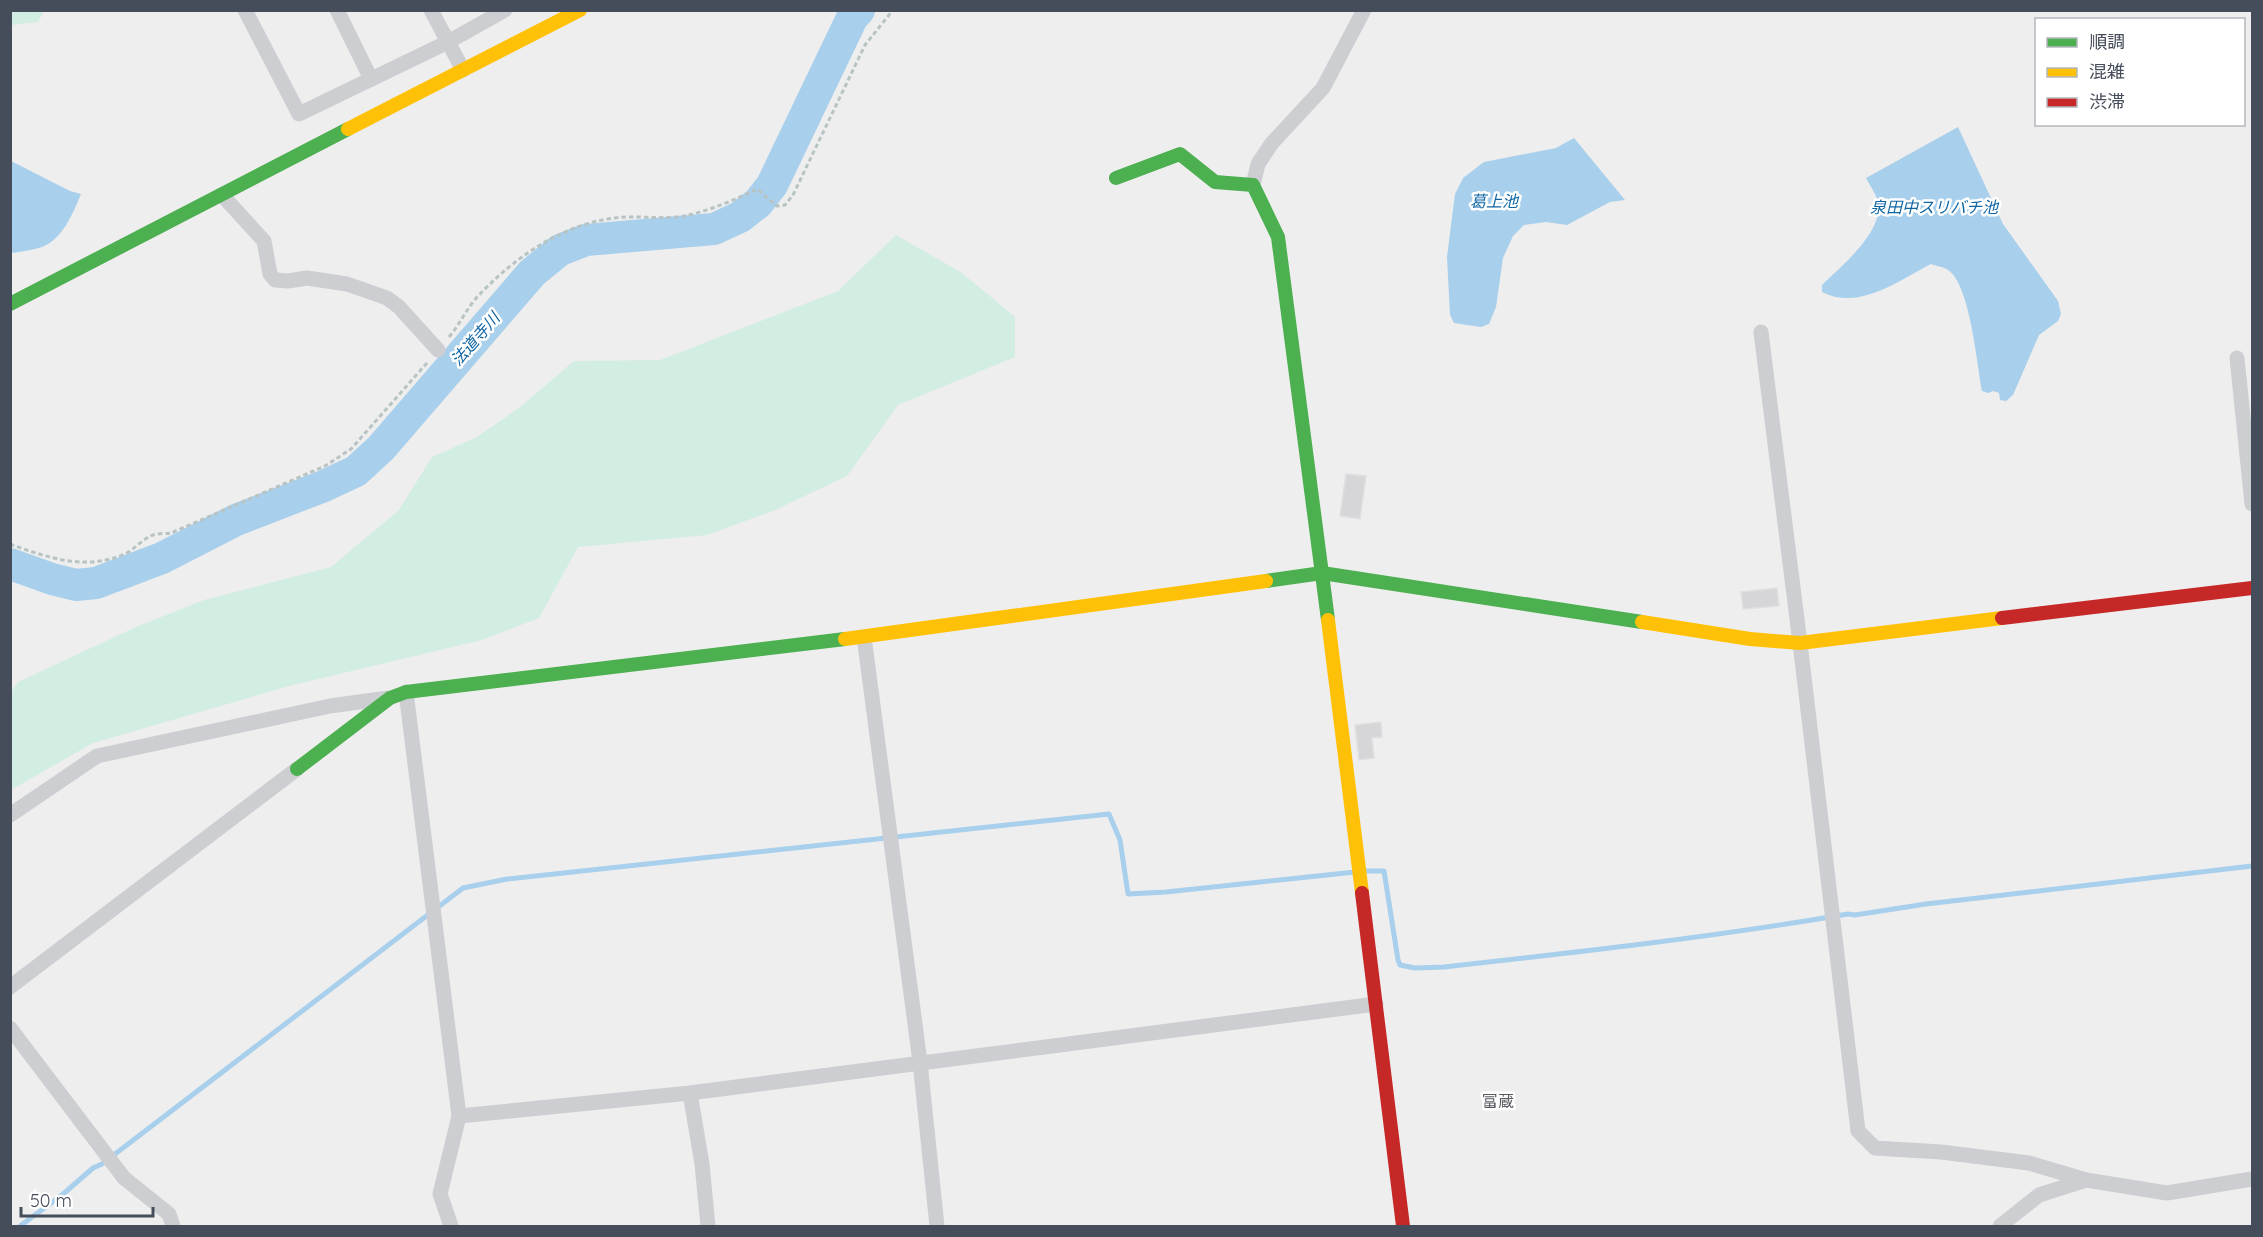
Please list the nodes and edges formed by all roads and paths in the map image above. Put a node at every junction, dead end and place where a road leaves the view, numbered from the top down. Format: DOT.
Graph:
graph roads {
  1 [pos="245,10"];
  2 [pos="337,10"];
  3 [pos="431,10"];
  4 [pos="505,10"];
  5 [pos="580,10"];
  6 [pos="893,10"];
  7 [pos="1364,10"];
  8 [pos="448,42"];
  9 [pos="464,70"];
  10 [pos="371,79"];
  11 [pos="1116,178"];
  12 [pos="1253,185"];
  13 [pos="222,195"];
  14 [pos="10,304"];
  15 [pos="1761,332"];
  16 [pos="438,350"];
  17 [pos="2237,358"];
  18 [pos="2253,504"];
  19 [pos="10,544"];
  20 [pos="1322,573"];
  21 [pos="2253,588"];
  22 [pos="864,637"];
  23 [pos="1800,643"];
  24 [pos="406,692"];
  25 [pos="390,698"];
  26 [pos="297,769"];
  27 [pos="10,815"];
  28 [pos="10,987"];
  29 [pos="1376,1004"];
  30 [pos="10,1028"];
  31 [pos="920,1062"];
  32 [pos="690,1093"];
  33 [pos="459,1116"];
  34 [pos="2253,1179"];
  35 [pos="2086,1180"];
  36 [pos="173,1227"];
  37 [pos="451,1227"];
  38 [pos="708,1227"];
  39 [pos="938,1227"];
  40 [pos="1402,1227"];
  41 [pos="2000,1227"];
  1 -- 10 [label="street"];
  2 -- 10 [label="street"];
  3 -- 8 [label="street"];
  4 -- 8 [label="street"];
  5 -- 9 [label="street"];
  6 -- 16 [label="path"];
  7 -- 12 [label="street"];
  8 -- 9 [label="street"];
  8 -- 10 [label="street"];
  9 -- 13 [label="street"];
  11 -- 12 [label="street"];
  12 -- 20 [label="street"];
  13 -- 14 [label="street"];
  13 -- 16 [label="street"];
  15 -- 23 [label="street"];
  16 -- 19 [label="path"];
  17 -- 18 [label="street"];
  20 -- 22 [label="street"];
  20 -- 23 [label="street"];
  20 -- 29 [label="street"];
  21 -- 23 [label="street"];
  22 -- 24 [label="street"];
  22 -- 31 [label="street"];
  23 -- 35 [label="street"];
  24 -- 25 [label="street"];
  24 -- 33 [label="street"];
  25 -- 26 [label="street"];
  25 -- 27 [label="street"];
  26 -- 28 [label="street"];
  29 -- 31 [label="street"];
  29 -- 40 [label="street"];
  30 -- 36 [label="street"];
  31 -- 32 [label="street"];
  31 -- 39 [label="street"];
  32 -- 33 [label="street"];
  32 -- 38 [label="street"];
  33 -- 37 [label="street"];
  34 -- 35 [label="street"];
  35 -- 41 [label="street"];
}
